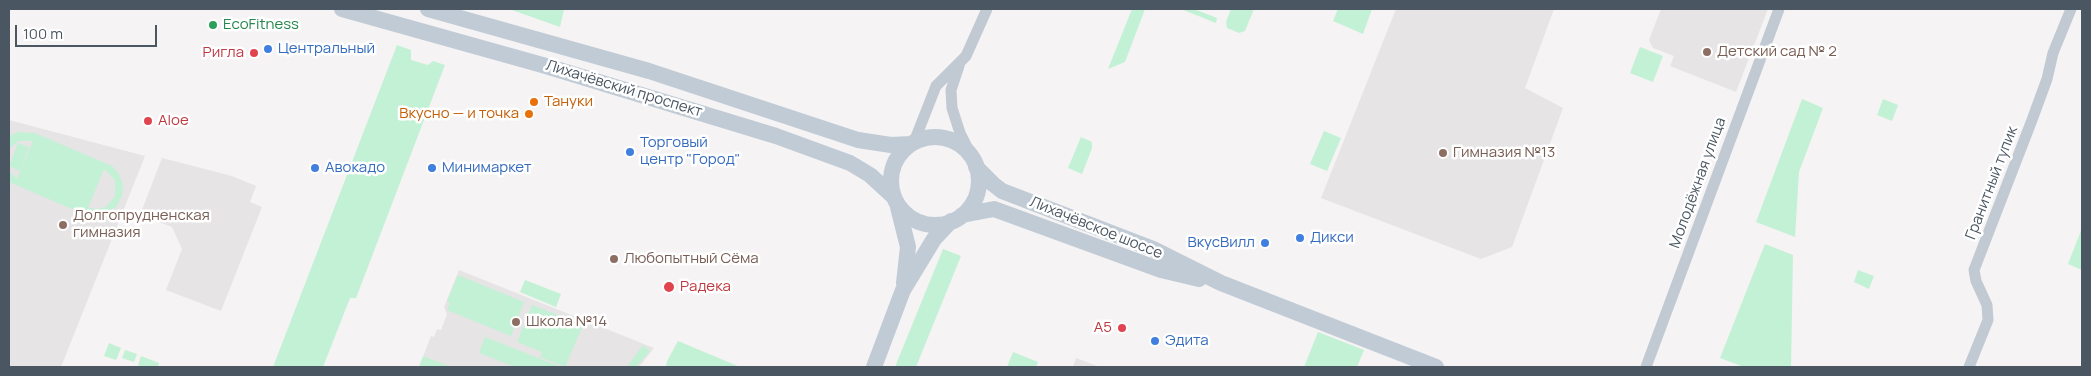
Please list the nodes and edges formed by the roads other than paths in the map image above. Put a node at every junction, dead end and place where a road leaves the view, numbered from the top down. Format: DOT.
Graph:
graph roads {
  1 [pos="342,9"];
  2 [pos="428,9"];
  3 [pos="987,9"];
  4 [pos="1779,9"];
  5 [pos="2071,9"];
  6 [pos="960,64"];
  7 [pos="912,143"];
  8 [pos="974,161"];
  9 [pos="895,200"];
  10 [pos="957,218"];
  11 [pos="1221,283"];
  12 [pos="903,290"];
  13 [pos="874,367"];
  14 [pos="1436,367"];
  15 [pos="1646,367"];
  16 [pos="1969,367"];
  1 -- 9 [label="main road, Лихачёвский проспект"];
  2 -- 7 [label="main road, Лихачёвский проспект"];
  3 -- 6 [label="street"];
  4 -- 15 [label="street, Молодёжная улица"];
  5 -- 16 [label="street, Гранитный тупик"];
  6 -- 7 [label="street"];
  6 -- 8 [label="street"];
  7 -- 8 [label="main road, Лихачёвский проспект"];
  7 -- 9 [label="main road"];
  8 -- 10 [label="main road"];
  8 -- 11 [label="main road, Лихачёвское шоссе"];
  9 -- 10 [label="main road, Лихачёвский проспект"];
  9 -- 12 [label="main road"];
  10 -- 11 [label="main road, Лихачёвское шоссе"];
  10 -- 12 [label="main road"];
  11 -- 14 [label="main road, Лихачёвское шоссе"];
  12 -- 13 [label="main road"];
}
